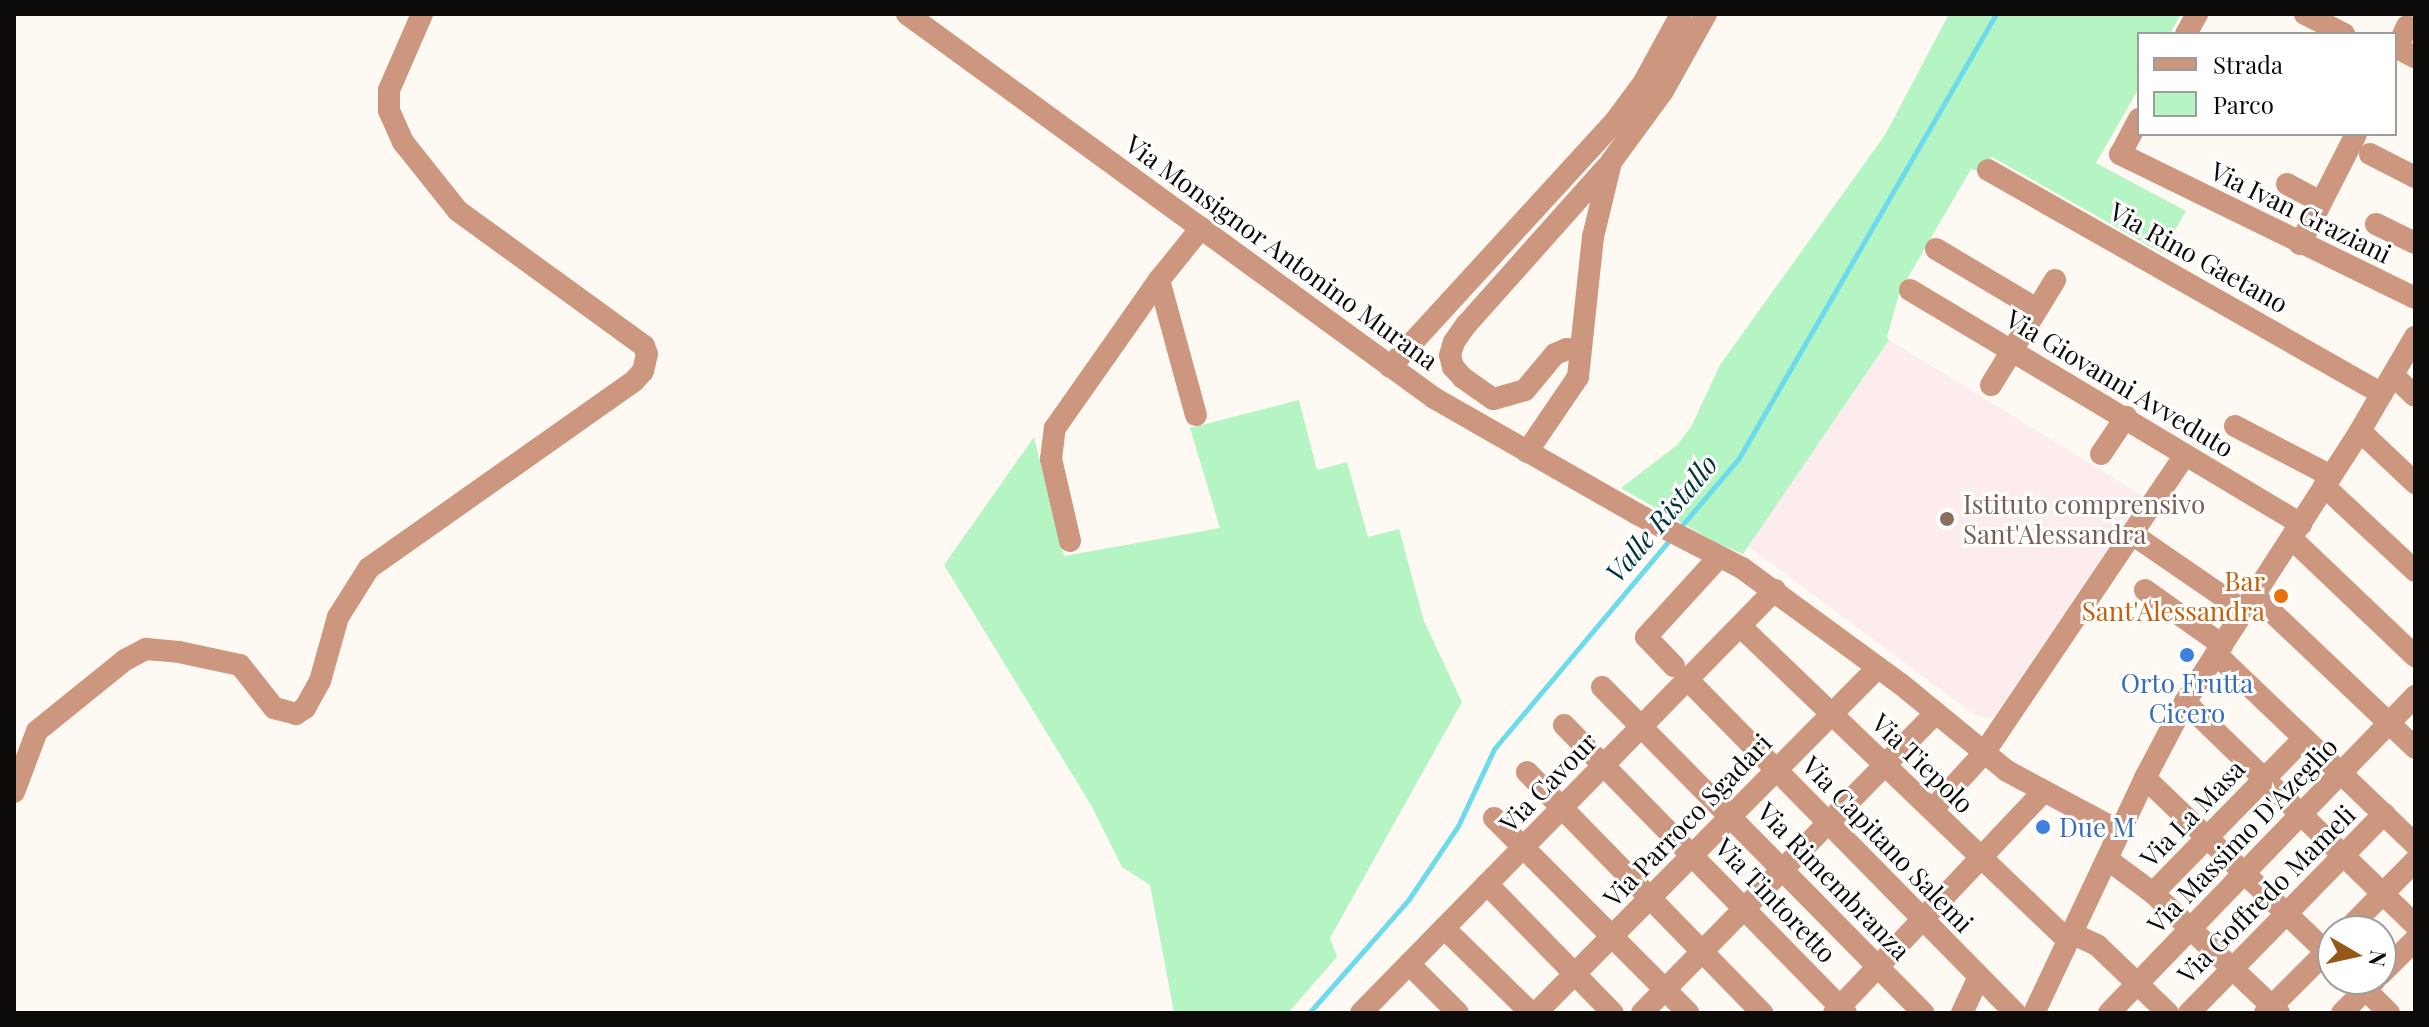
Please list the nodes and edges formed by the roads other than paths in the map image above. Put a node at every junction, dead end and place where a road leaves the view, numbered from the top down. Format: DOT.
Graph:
graph roads {
  1 [pos="422,14"];
  2 [pos="1681,14"];
  3 [pos="1706,14"];
  4 [pos="2197,14"];
  5 [pos="2305,14"];
  6 [pos="909,15"];
  7 [pos="2407,26"];
  8 [pos="2187,32"];
  9 [pos="2340,32"];
  10 [pos="2415,57"];
  11 [pos="2397,61"];
  12 [pos="2415,70"];
  13 [pos="2137,123"];
  14 [pos="2355,136"];
  15 [pos="2370,154"];
  16 [pos="1611,162"];
  17 [pos="1988,170"];
  18 [pos="2415,177"];
  19 [pos="2287,184"];
  20 [pos="2321,202"];
  21 [pos="2376,224"];
  22 [pos="1201,228"];
  23 [pos="2415,243"];
  24 [pos="2300,244"];
  25 [pos="1936,249"];
  26 [pos="1159,280"];
  27 [pos="2055,280"];
  28 [pos="1910,290"];
  29 [pos="2415,298"];
  30 [pos="2037,309"];
  31 [pos="2415,337"];
  32 [pos="2012,350"];
  33 [pos="1578,351"];
  34 [pos="1390,367"];
  35 [pos="2388,384"];
  36 [pos="1991,385"];
  37 [pos="2415,396"];
  38 [pos="1196,415"];
  39 [pos="2126,417"];
  40 [pos="2235,426"];
  41 [pos="2360,431"];
  42 [pos="1527,452"];
  43 [pos="2101,454"];
  44 [pos="2185,455"];
  45 [pos="2327,481"];
  46 [pos="2415,483"];
  47 [pos="2297,531"];
  48 [pos="2132,534"];
  49 [pos="1070,541"];
  50 [pos="1715,555"];
  51 [pos="2415,571"];
  52 [pos="1775,590"];
  53 [pos="2145,590"];
  54 [pos="2249,603"];
  55 [pos="1740,626"];
  56 [pos="2219,650"];
  57 [pos="2415,656"];
  58 [pos="1878,667"];
  59 [pos="1681,672"];
  60 [pos="1602,687"];
  61 [pos="2415,696"];
  62 [pos="2185,702"];
  63 [pos="1831,713"];
  64 [pos="1936,713"];
  65 [pos="2389,724"];
  66 [pos="1564,725"];
  67 [pos="1642,726"];
  68 [pos="2304,738"];
  69 [pos="2415,748"];
  70 [pos="1984,753"];
  71 [pos="1603,765"];
  72 [pos="1885,766"];
  73 [pos="1776,769"];
  74 [pos="1527,772"];
  75 [pos="2342,773"];
  76 [pos="2145,778"];
  77 [pos="2264,779"];
  78 [pos="14,792"];
  79 [pos="2043,792"];
  80 [pos="1562,807"];
  81 [pos="1933,809"];
  82 [pos="2384,814"];
  83 [pos="1731,815"];
  84 [pos="2302,815"];
  85 [pos="1494,818"];
  86 [pos="1831,824"];
  87 [pos="2119,831"];
  88 [pos="2207,838"];
  89 [pos="2415,844"];
  90 [pos="1523,848"];
  91 [pos="1693,855"];
  92 [pos="2344,856"];
  93 [pos="1982,859"];
  94 [pos="2107,859"];
  95 [pos="2415,861"];
  96 [pos="1783,870"];
  97 [pos="2246,874"];
  98 [pos="1487,884"];
  99 [pos="2153,893"];
  100 [pos="2383,894"];
  101 [pos="1651,896"];
  102 [pos="1745,908"];
  103 [pos="2287,914"];
  104 [pos="2362,915"];
  105 [pos="1923,920"];
  106 [pos="2415,925"];
  107 [pos="1444,928"];
  108 [pos="2189,928"];
  109 [pos="2070,937"];
  110 [pos="1612,938"];
  111 [pos="2317,939"];
  112 [pos="2415,940"];
  113 [pos="1703,953"];
  114 [pos="2397,956"];
  115 [pos="1409,964"];
  116 [pos="2317,965"];
  117 [pos="1879,966"];
  118 [pos="2233,969"];
  119 [pos="1574,975"];
  120 [pos="1979,977"];
  121 [pos="2139,984"];
  122 [pos="1666,990"];
  123 [pos="2357,995"];
  124 [pos="2378,995"];
  125 [pos="1371,1009"];
  126 [pos="1840,1011"];
  127 [pos="2272,1011"];
  128 [pos="1458,1013"];
  129 [pos="1534,1013"];
  130 [pos="1613,1013"];
  131 [pos="1642,1013"];
  132 [pos="1688,1013"];
  133 [pos="1762,1013"];
  134 [pos="1924,1013"];
  135 [pos="1962,1013"];
  136 [pos="2015,1013"];
  137 [pos="2034,1013"];
  138 [pos="2109,1013"];
  139 [pos="2168,1013"];
  140 [pos="2189,1013"];
  141 [pos="2342,1013"];
  142 [pos="2389,1013"];
  1 -- 78 [label="street"];
  2 -- 34 [label="street"];
  3 -- 16 [label="street"];
  4 -- 8 [label="street"];
  5 -- 9 [label="street"];
  6 -- 22 [label="street, Via Monsignor Antonino Murana"];
  7 -- 10 [label="street"];
  11 -- 12 [label="street"];
  13 -- 24 [label="street, Via Ivan Graziani"];
  14 -- 20 [label="street"];
  15 -- 18 [label="street"];
  16 -- 33 [label="street"];
  16 -- 33 [label="street"];
  17 -- 35 [label="street, Via Rino Gaetano"];
  19 -- 20 [label="street"];
  20 -- 24 [label="street"];
  21 -- 23 [label="street"];
  22 -- 26 [label="street"];
  22 -- 34 [label="street, Via Monsignor Antonino Murana"];
  24 -- 29 [label="street, Via Ivan Graziani"];
  25 -- 30 [label="street"];
  26 -- 38 [label="street"];
  26 -- 49 [label="street"];
  27 -- 30 [label="street"];
  28 -- 32 [label="street, Via Giovanni Avveduto"];
  30 -- 32 [label="street"];
  31 -- 35 [label="street"];
  32 -- 36 [label="street"];
  32 -- 39 [label="street, Via Giovanni Avveduto"];
  33 -- 42 [label="street"];
  34 -- 42 [label="street, Via Monsignor Antonino Murana"];
  35 -- 37 [label="street, Via Rino Gaetano"];
  35 -- 41 [label="street"];
  39 -- 43 [label="street"];
  39 -- 44 [label="street, Via Giovanni Avveduto"];
  40 -- 45 [label="street"];
  41 -- 45 [label="street"];
  41 -- 46 [label="street"];
  42 -- 50 [label="street, Via Monsignor Antonino Murana"];
  44 -- 47 [label="street, Via Giovanni Avveduto"];
  44 -- 48 [label="street"];
  45 -- 47 [label="street"];
  45 -- 51 [label="street"];
  47 -- 54 [label="street"];
  47 -- 57 [label="street, Via Giovanni Avveduto"];
  48 -- 54 [label="street"];
  48 -- 70 [label="street"];
  50 -- 52 [label="street"];
  50 -- 59 [label="street, Via Capitano Salemi"];
  52 -- 55 [label="street, Via Cavour"];
  52 -- 58 [label="street"];
  53 -- 56 [label="street"];
  54 -- 56 [label="street"];
  54 -- 65 [label="street"];
  55 -- 59 [label="street, Via Cavour"];
  55 -- 63 [label="street, Via Tiepolo"];
  56 -- 62 [label="street"];
  56 -- 68 [label="street"];
  58 -- 63 [label="street, Via Parroco Sgadari"];
  58 -- 64 [label="street"];
  59 -- 67 [label="street, Via Cavour"];
  59 -- 73 [label="street, Via Capitano Salemi"];
  60 -- 67 [label="street, Via Rimembranza"];
  61 -- 65 [label="street, Via Massimo D'Azeglio"];
  62 -- 76 [label="street"];
  62 -- 77 [label="street"];
  63 -- 72 [label="street, Via Tiepolo"];
  63 -- 73 [label="street, Via Parroco Sgadari"];
  64 -- 70 [label="street"];
  64 -- 72 [label="street"];
  65 -- 69 [label="street"];
  65 -- 75 [label="street, Via Massimo D'Azeglio"];
  66 -- 71 [label="street, Via Tintoretto"];
  67 -- 71 [label="street, Via Cavour"];
  67 -- 83 [label="street, Via Rimembranza"];
  68 -- 75 [label="street"];
  68 -- 77 [label="street, Via La Masa"];
  70 -- 79 [label="street"];
  70 -- 81 [label="street"];
  71 -- 80 [label="street, Via Cavour"];
  71 -- 91 [label="street, Via Tintoretto"];
  72 -- 81 [label="street, Via Tiepolo"];
  72 -- 86 [label="street"];
  73 -- 83 [label="street, Via Parroco Sgadari"];
  73 -- 86 [label="street, Via Capitano Salemi"];
  74 -- 80 [label="street"];
  75 -- 82 [label="street"];
  75 -- 84 [label="street, Via Massimo D'Azeglio"];
  76 -- 87 [label="street"];
  76 -- 88 [label="street"];
  77 -- 84 [label="street"];
  77 -- 88 [label="street, Via La Masa"];
  79 -- 87 [label="street"];
  79 -- 93 [label="street"];
  80 -- 90 [label="street, Via Cavour"];
  80 -- 101 [label="street"];
  81 -- 93 [label="street, Via Tiepolo"];
  82 -- 89 [label="street"];
  82 -- 92 [label="street, Via Goffredo Mameli"];
  83 -- 91 [label="street, Via Parroco Sgadari"];
  83 -- 96 [label="street, Via Rimembranza"];
  84 -- 92 [label="street"];
  84 -- 97 [label="street, Via Massimo D'Azeglio"];
  85 -- 90 [label="street"];
  86 -- 96 [label="street"];
  86 -- 105 [label="street, Via Capitano Salemi"];
  87 -- 94 [label="street"];
  88 -- 97 [label="street"];
  88 -- 99 [label="street, Via La Masa"];
  90 -- 98 [label="street, Via Cavour"];
  90 -- 110 [label="street"];
  91 -- 101 [label="street, Via Parroco Sgadari"];
  91 -- 102 [label="street, Via Tintoretto"];
  92 -- 100 [label="street"];
  92 -- 103 [label="street, Via Goffredo Mameli"];
  93 -- 105 [label="street"];
  93 -- 109 [label="street, Via Tiepolo"];
  94 -- 99 [label="street"];
  94 -- 109 [label="street"];
  95 -- 100 [label="street"];
  96 -- 102 [label="street"];
  96 -- 117 [label="street, Via Rimembranza"];
  97 -- 103 [label="street"];
  97 -- 108 [label="street, Via Massimo D'Azeglio"];
  98 -- 107 [label="street, Via Cavour"];
  98 -- 119 [label="street"];
  99 -- 108 [label="street"];
  100 -- 104 [label="street"];
  100 -- 106 [label="street"];
  101 -- 110 [label="street, Via Parroco Sgadari"];
  101 -- 113 [label="street"];
  102 -- 113 [label="street"];
  102 -- 126 [label="street, Via Tintoretto"];
  103 -- 111 [label="street"];
  103 -- 118 [label="street, Via Goffredo Mameli"];
  105 -- 117 [label="street"];
  105 -- 120 [label="street, Via Capitano Salemi"];
  107 -- 115 [label="street, Via Cavour"];
  107 -- 129 [label="street"];
  108 -- 118 [label="street"];
  108 -- 121 [label="street, Via Massimo D'Azeglio"];
  109 -- 121 [label="street, Via Tiepolo"];
  109 -- 137 [label="street"];
  110 -- 119 [label="street, Via Parroco Sgadari"];
  110 -- 122 [label="street"];
  112 -- 114 [label="street"];
  113 -- 122 [label="street"];
  113 -- 133 [label="street"];
  115 -- 125 [label="street, Via Cavour"];
  115 -- 128 [label="street"];
  116 -- 127 [label="street"];
  117 -- 126 [label="street"];
  117 -- 134 [label="street, Via Rimembranza"];
  118 -- 127 [label="street"];
  118 -- 140 [label="street, Via Goffredo Mameli"];
  119 -- 129 [label="street, Via Parroco Sgadari"];
  119 -- 130 [label="street"];
  120 -- 135 [label="street"];
  120 -- 136 [label="street, Via Capitano Salemi"];
  121 -- 138 [label="street, Via Massimo D'Azeglio"];
  121 -- 139 [label="street, Via Tiepolo"];
  122 -- 131 [label="street"];
  122 -- 132 [label="street"];
  123 -- 141 [label="street"];
  124 -- 142 [label="street"];
}
